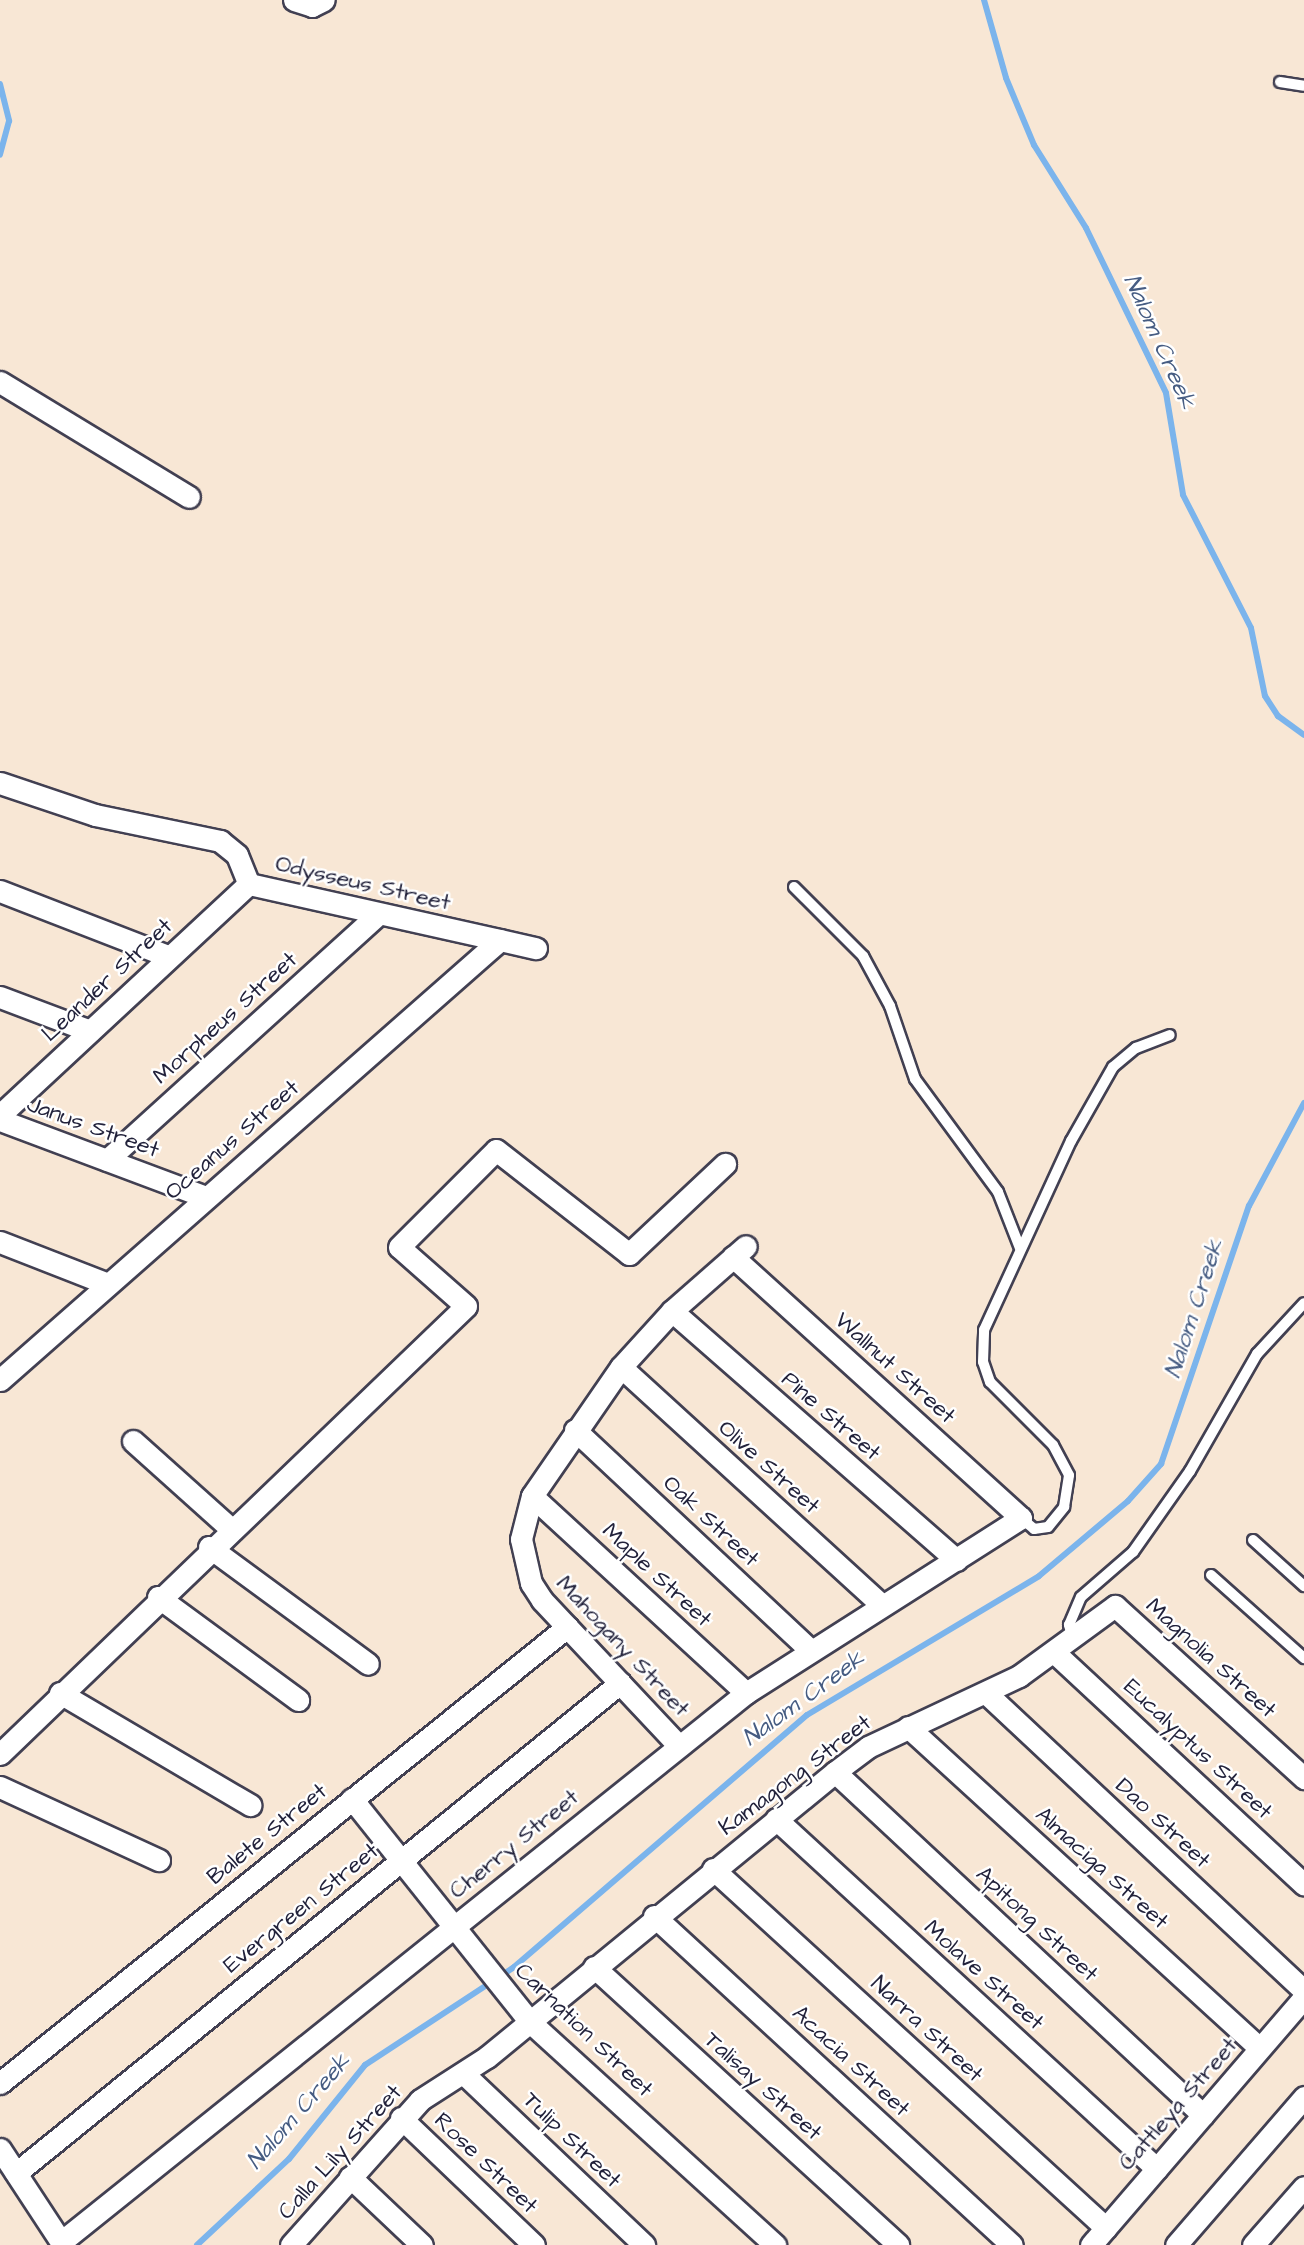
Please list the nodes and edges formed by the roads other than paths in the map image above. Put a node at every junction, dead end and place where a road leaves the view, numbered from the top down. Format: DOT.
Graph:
graph roads {
  1 [pos="294,0"];
  2 [pos="324,0"];
  3 [pos="1280,82"];
  4 [pos="1304,86"];
  5 [pos="0,382"];
  6 [pos="189,497"];
  7 [pos="0,783"];
  8 [pos="249,884"];
  9 [pos="794,887"];
  10 [pos="0,891"];
  11 [pos="377,914"];
  12 [pos="500,940"];
  13 [pos="536,948"];
  14 [pos="170,957"];
  15 [pos="0,997"];
  16 [pos="90,1031"];
  17 [pos="1170,1035"];
  18 [pos="0,1115"];
  19 [pos="0,1120"];
  20 [pos="107,1160"];
  21 [pos="725,1164"];
  22 [pos="206,1197"];
  23 [pos="0,1242"];
  24 [pos="1020,1248"];
  25 [pos="740,1251"];
  26 [pos="108,1284"];
  27 [pos="1304,1303"];
  28 [pos="672,1311"];
  29 [pos="621,1367"];
  30 [pos="0,1380"];
  31 [pos="575,1430"];
  32 [pos="133,1441"];
  33 [pos="532,1496"];
  34 [pos="1021,1518"];
  35 [pos="229,1527"];
  36 [pos="1253,1540"];
  37 [pos="209,1547"];
  38 [pos="956,1560"];
  39 [pos="1211,1574"];
  40 [pos="1304,1586"];
  41 [pos="158,1597"];
  42 [pos="882,1605"];
  43 [pos="1115,1606"];
  44 [pos="567,1627"];
  45 [pos="1073,1639"];
  46 [pos="810,1650"];
  47 [pos="1055,1653"];
  48 [pos="1304,1658"];
  49 [pos="368,1664"];
  50 [pos="620,1683"];
  51 [pos="60,1693"];
  52 [pos="746,1693"];
  53 [pos="986,1693"];
  54 [pos="298,1700"];
  55 [pos="908,1727"];
  56 [pos="679,1745"];
  57 [pos="0,1754"];
  58 [pos="835,1772"];
  59 [pos="1304,1778"];
  60 [pos="0,1787"];
  61 [pos="352,1799"];
  62 [pos="250,1805"];
  63 [pos="776,1819"];
  64 [pos="159,1860"];
  65 [pos="400,1861"];
  66 [pos="713,1869"];
  67 [pos="1304,1884"];
  68 [pos="654,1916"];
  69 [pos="453,1927"];
  70 [pos="594,1967"];
  71 [pos="1304,1991"];
  72 [pos="1304,1997"];
  73 [pos="529,2021"];
  74 [pos="1260,2048"];
  75 [pos="463,2073"];
  76 [pos="0,2083"];
  77 [pos="1304,2097"];
  78 [pos="1203,2115"];
  79 [pos="401,2118"];
  80 [pos="0,2149"];
  81 [pos="1157,2169"];
  82 [pos="16,2173"];
  83 [pos="350,2177"];
  84 [pos="1304,2187"];
  85 [pos="1106,2228"];
  86 [pos="298,2242"];
  87 [pos="62,2244"];
  88 [pos="422,2245"];
  89 [pos="534,2245"];
  90 [pos="644,2245"];
  91 [pos="775,2245"];
  92 [pos="898,2245"];
  93 [pos="1012,2245"];
  94 [pos="1091,2245"];
  95 [pos="1176,2245"];
  96 [pos="1253,2245"];
  1 -- 2 [label="street"];
  3 -- 4 [label="lane"];
  5 -- 6 [label="street"];
  7 -- 8 [label="street, Odysseus Street"];
  8 -- 11 [label="street, Odysseus Street"];
  8 -- 14 [label="street, Leander Street"];
  9 -- 24 [label="lane"];
  10 -- 14 [label="street"];
  11 -- 12 [label="street, Odysseus Street"];
  11 -- 20 [label="street, Morpheus Street"];
  12 -- 13 [label="street, Odysseus Street"];
  12 -- 22 [label="street, Oceanus Street"];
  14 -- 16 [label="street, Leander Street"];
  15 -- 16 [label="street"];
  16 -- 18 [label="street, Leander Street"];
  17 -- 24 [label="lane"];
  19 -- 20 [label="street, Janus Street"];
  20 -- 22 [label="street, Janus Street"];
  21 -- 35 [label="street"];
  22 -- 26 [label="street, Oceanus Street"];
  23 -- 26 [label="street"];
  24 -- 34 [label="lane"];
  25 -- 28 [label="street, Mahogany Street"];
  25 -- 34 [label="street, Wallnut Street"];
  26 -- 30 [label="street, Oceanus Street"];
  27 -- 45 [label="lane"];
  28 -- 29 [label="street, Mahogany Street"];
  28 -- 38 [label="street, Pine Street"];
  29 -- 31 [label="street, Mahogany Street"];
  29 -- 42 [label="street, Olive Street"];
  31 -- 33 [label="street, Mahogany Street"];
  31 -- 46 [label="street, Oak Street"];
  32 -- 35 [label="street"];
  33 -- 44 [label="street, Mahogany Street"];
  33 -- 52 [label="street, Maple Street"];
  34 -- 38 [label="street, Cherry Street"];
  35 -- 37 [label="street"];
  36 -- 40 [label="lane"];
  37 -- 41 [label="street"];
  37 -- 49 [label="street"];
  38 -- 42 [label="street, Cherry Street"];
  39 -- 48 [label="lane"];
  41 -- 51 [label="street"];
  41 -- 54 [label="street"];
  42 -- 46 [label="street, Cherry Street"];
  43 -- 45 [label="street, Kamagong Street"];
  43 -- 59 [label="street, Magnolia Street"];
  44 -- 50 [label="street, Mahogany Street"];
  44 -- 61 [label="street, Balete Street"];
  45 -- 47 [label="street, Kamagong Street"];
  46 -- 52 [label="street, Cherry Street"];
  47 -- 53 [label="street, Kamagong Street"];
  47 -- 67 [label="street, Eucalyptus Street"];
  50 -- 56 [label="street, Mahogany Street"];
  50 -- 65 [label="street, Evergreen Street"];
  51 -- 57 [label="street"];
  51 -- 62 [label="street"];
  52 -- 56 [label="street, Cherry Street"];
  53 -- 55 [label="street, Kamagong Street"];
  53 -- 71 [label="street, Dao Street"];
  55 -- 58 [label="street, Kamagong Street"];
  55 -- 74 [label="street, Almaciga Street"];
  56 -- 69 [label="street, Cherry Street"];
  58 -- 63 [label="street, Kamagong Street"];
  58 -- 78 [label="street, Apitong Street"];
  60 -- 64 [label="street"];
  61 -- 65 [label="street, Carnation Street"];
  61 -- 76 [label="street, Balete Street"];
  63 -- 66 [label="street, Kamagong Street"];
  63 -- 81 [label="street, Molave Street"];
  65 -- 69 [label="street, Carnation Street"];
  65 -- 82 [label="street, Evergreen Street"];
  66 -- 68 [label="street, Kamagong Street"];
  66 -- 85 [label="street, Narra Street"];
  68 -- 70 [label="street, Kamagong Street"];
  68 -- 93 [label="street, Acacia Street"];
  69 -- 73 [label="street, Carnation Street"];
  69 -- 87 [label="street, Cherry Street"];
  70 -- 73 [label="street, Kamagong Street"];
  70 -- 92 [label="street, Talisay Street"];
  72 -- 74 [label="street, Cattleya Street"];
  73 -- 75 [label="street, Calla Lily Street"];
  73 -- 91 [label="street, Carnation Street"];
  74 -- 78 [label="street, Cattleya Street"];
  75 -- 79 [label="street, Calla Lily Street"];
  75 -- 90 [label="street, Tulip Street"];
  77 -- 95 [label="street"];
  78 -- 81 [label="street, Cattleya Street"];
  79 -- 83 [label="street, Calla Lily Street"];
  79 -- 89 [label="street, Rose Street"];
  80 -- 82 [label="street"];
  81 -- 85 [label="street, Cattleya Street"];
  82 -- 87 [label="street"];
  83 -- 86 [label="street, Calla Lily Street"];
  83 -- 88 [label="street"];
  84 -- 96 [label="street"];
  85 -- 94 [label="street, Cattleya Street"];
}
